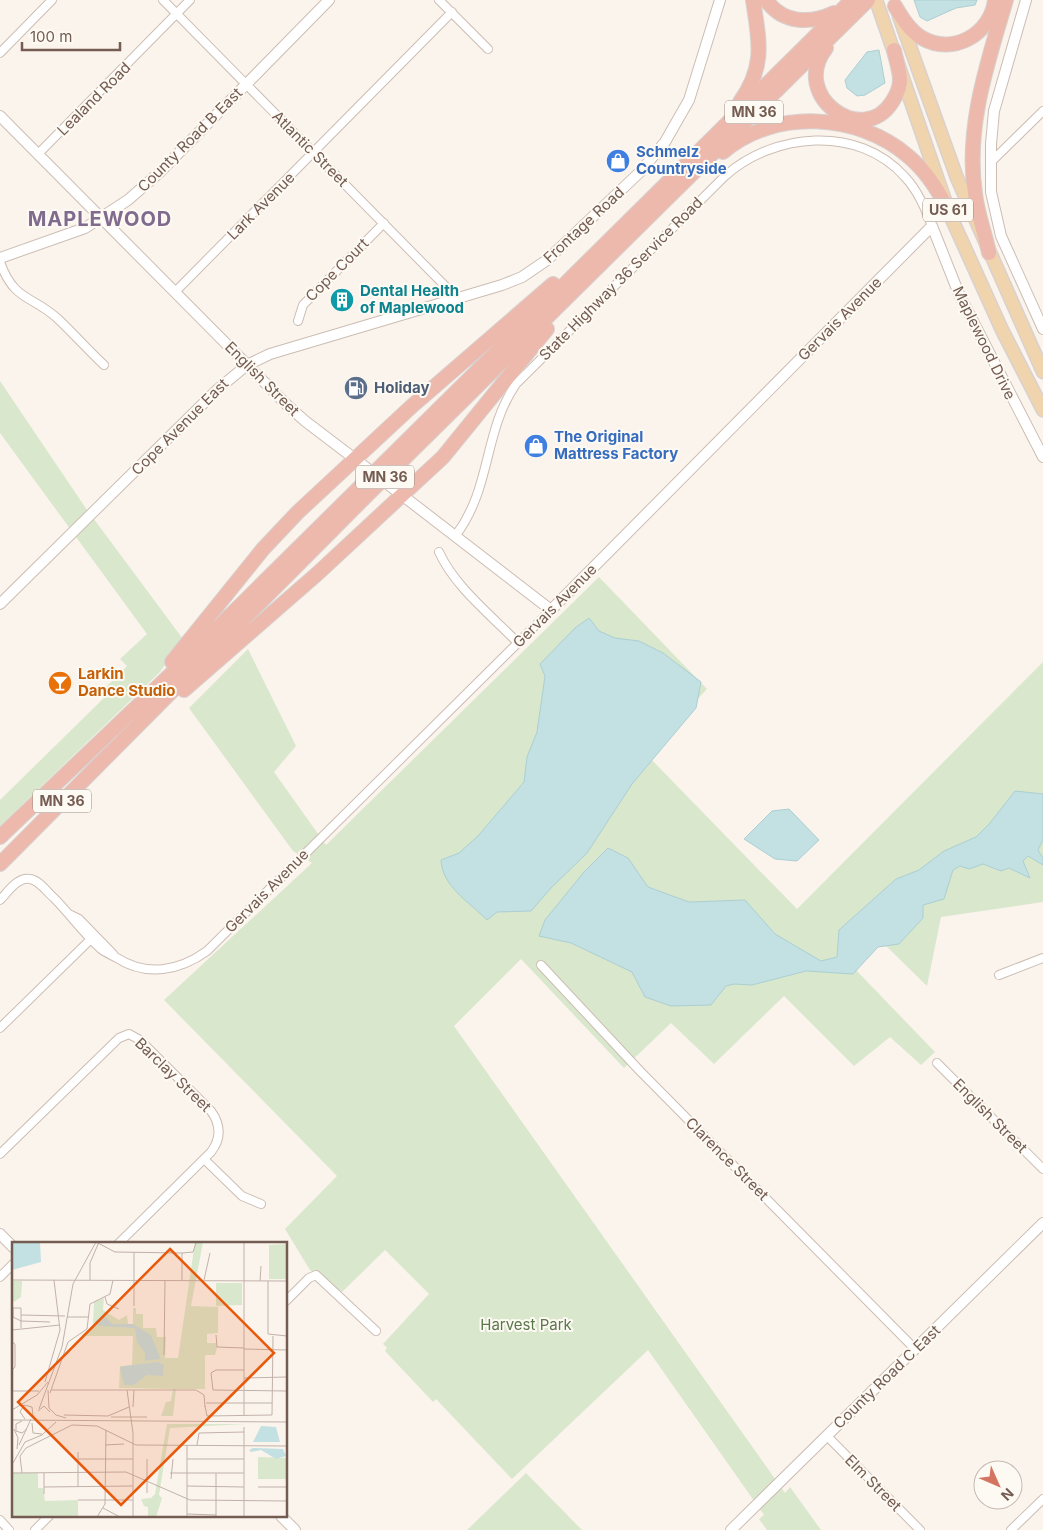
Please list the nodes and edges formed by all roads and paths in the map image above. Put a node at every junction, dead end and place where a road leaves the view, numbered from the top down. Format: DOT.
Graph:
graph roads {
  1 [pos="52,0"];
  2 [pos="163,0"];
  3 [pos="190,0"];
  4 [pos="330,0"];
  5 [pos="440,0"];
  6 [pos="720,0"];
  7 [pos="753,0"];
  8 [pos="766,0"];
  9 [pos="868,0"];
  10 [pos="876,0"];
  11 [pos="995,0"];
  12 [pos="1006,0"];
  13 [pos="1026,0"];
  14 [pos="894,3"];
  15 [pos="847,8"];
  16 [pos="452,12"];
  17 [pos="177,14"];
  18 [pos="488,50"];
  19 [pos="894,50"];
  20 [pos="0,53"];
  21 [pos="246,84"];
  22 [pos="1043,111"];
  23 [pos="0,116"];
  24 [pos="704,146"];
  25 [pos="313,153"];
  26 [pos="38,154"];
  27 [pos="992,162"];
  28 [pos="659,206"];
  29 [pos="947,208"];
  30 [pos="648,217"];
  31 [pos="102,219"];
  32 [pos="384,223"];
  33 [pos="932,226"];
  34 [pos="602,246"];
  35 [pos="989,253"];
  36 [pos="0,258"];
  37 [pos="0,262"];
  38 [pos="175,292"];
  39 [pos="458,298"];
  40 [pos="298,321"];
  41 [pos="1043,329"];
  42 [pos="104,365"];
  43 [pos="247,365"];
  44 [pos="1043,372"];
  45 [pos="1043,410"];
  46 [pos="1043,457"];
  47 [pos="357,462"];
  48 [pos="399,492"];
  49 [pos="456,535"];
  50 [pos="438,552"];
  51 [pos="0,604"];
  52 [pos="551,610"];
  53 [pos="518,643"];
  54 [pos="123,739"];
  55 [pos="85,757"];
  56 [pos="0,837"];
  57 [pos="0,864"];
  58 [pos="0,900"];
  59 [pos="71,915"];
  60 [pos="91,939"];
  61 [pos="115,957"];
  62 [pos="1043,958"];
  63 [pos="541,965"];
  64 [pos="999,975"];
  65 [pos="0,1028"];
  66 [pos="937,1062"];
  67 [pos="0,1154"];
  68 [pos="204,1159"];
  69 [pos="1043,1169"];
  70 [pos="261,1204"];
  71 [pos="1043,1223"];
  72 [pos="0,1234"];
  73 [pos="120,1242"];
  74 [pos="12,1246"];
  75 [pos="12,1265"];
  76 [pos="0,1277"];
  77 [pos="288,1299"];
  78 [pos="376,1331"];
  79 [pos="916,1349"];
  80 [pos="827,1436"];
  81 [pos="1043,1499"];
  82 [pos="47,1518"];
  83 [pos="283,1518"];
  84 [pos="0,1520"];
  85 [pos="10,1530"];
  86 [pos="35,1530"];
  87 [pos="295,1530"];
  88 [pos="731,1530"];
  89 [pos="920,1530"];
  90 [pos="1011,1530"];
  1 -- 20 [label="street"];
  2 -- 17 [label="street, Atlantic Street"];
  3 -- 17 [label="street, Lealand Road"];
  4 -- 21 [label="street, County Road B East"];
  5 -- 16 [label="street"];
  6 -- 39 [label="street, Frontage Road"];
  7 -- 24 [label="highway"];
  8 -- 15 [label="highway"];
  9 -- 15 [label="highway, MN 36"];
  10 -- 19 [label="main road, US 61"];
  11 -- 14 [label="highway"];
  12 -- 35 [label="highway"];
  13 -- 27 [label="street"];
  14 -- 35 [label="main road, US 61"];
  15 -- 19 [label="highway"];
  15 -- 24 [label="highway, MN 36"];
  15 -- 28 [label="highway, MN 36"];
  16 -- 18 [label="street"];
  16 -- 25 [label="street, Lark Avenue"];
  17 -- 21 [label="street, Atlantic Street"];
  17 -- 26 [label="street, Lealand Road"];
  19 -- 29 [label="main road, US 61"];
  21 -- 25 [label="street, Atlantic Street"];
  21 -- 31 [label="street, County Road B East"];
  22 -- 27 [label="street"];
  23 -- 26 [label="street, English Street"];
  24 -- 34 [label="highway, MN 36"];
  25 -- 32 [label="street, Atlantic Street"];
  25 -- 38 [label="street, Lark Avenue"];
  26 -- 31 [label="street, English Street"];
  27 -- 41 [label="street"];
  28 -- 29 [label="highway"];
  28 -- 30 [label="highway, MN 36"];
  29 -- 45 [label="main road, US 61"];
  30 -- 48 [label="highway"];
  30 -- 54 [label="highway, MN 36"];
  31 -- 36 [label="street, County Road B East"];
  31 -- 38 [label="street, English Street"];
  32 -- 39 [label="street, Atlantic Street"];
  32 -- 40 [label="street, Cope Court"];
  33 -- 46 [label="street, Maplewood Drive"];
  33 -- 49 [label="street, State Highway 36 Service Road"];
  33 -- 52 [label="street, Gervais Avenue"];
  34 -- 47 [label="highway"];
  34 -- 55 [label="highway, MN 36"];
  35 -- 44 [label="main road, US 61"];
  37 -- 42 [label="street"];
  38 -- 43 [label="street, English Street"];
  39 -- 43 [label="street, Cope Avenue East"];
  43 -- 47 [label="street, English Street"];
  43 -- 51 [label="street, Cope Avenue East"];
  47 -- 48 [label="street, English Street, bridge"];
  47 -- 55 [label="highway"];
  48 -- 49 [label="street, English Street"];
  48 -- 54 [label="highway"];
  49 -- 52 [label="street, English Street"];
  50 -- 53 [label="street"];
  52 -- 53 [label="street, Gervais Avenue"];
  53 -- 61 [label="street, Gervais Avenue"];
  54 -- 57 [label="highway, MN 36"];
  55 -- 56 [label="highway, MN 36"];
  58 -- 59 [label="street"];
  59 -- 60 [label="street"];
  59 -- 61 [label="street"];
  60 -- 61 [label="street"];
  60 -- 65 [label="street"];
  62 -- 64 [label="street"];
  63 -- 79 [label="street, Clarence Street"];
  66 -- 69 [label="street, English Street"];
  67 -- 68 [label="street, Barclay Street"];
  68 -- 70 [label="street"];
  68 -- 73 [label="street, Barclay Street"];
  71 -- 79 [label="street, County Road C East"];
  72 -- 74 [label="street"];
  75 -- 76 [label="street"];
  77 -- 78 [label="street"];
  79 -- 80 [label="street, County Road C East"];
  80 -- 88 [label="street, County Road C East"];
  80 -- 89 [label="street, Elm Street"];
  81 -- 90 [label="street"];
  82 -- 86 [label="street"];
  83 -- 87 [label="street"];
  84 -- 85 [label="street"];
}
